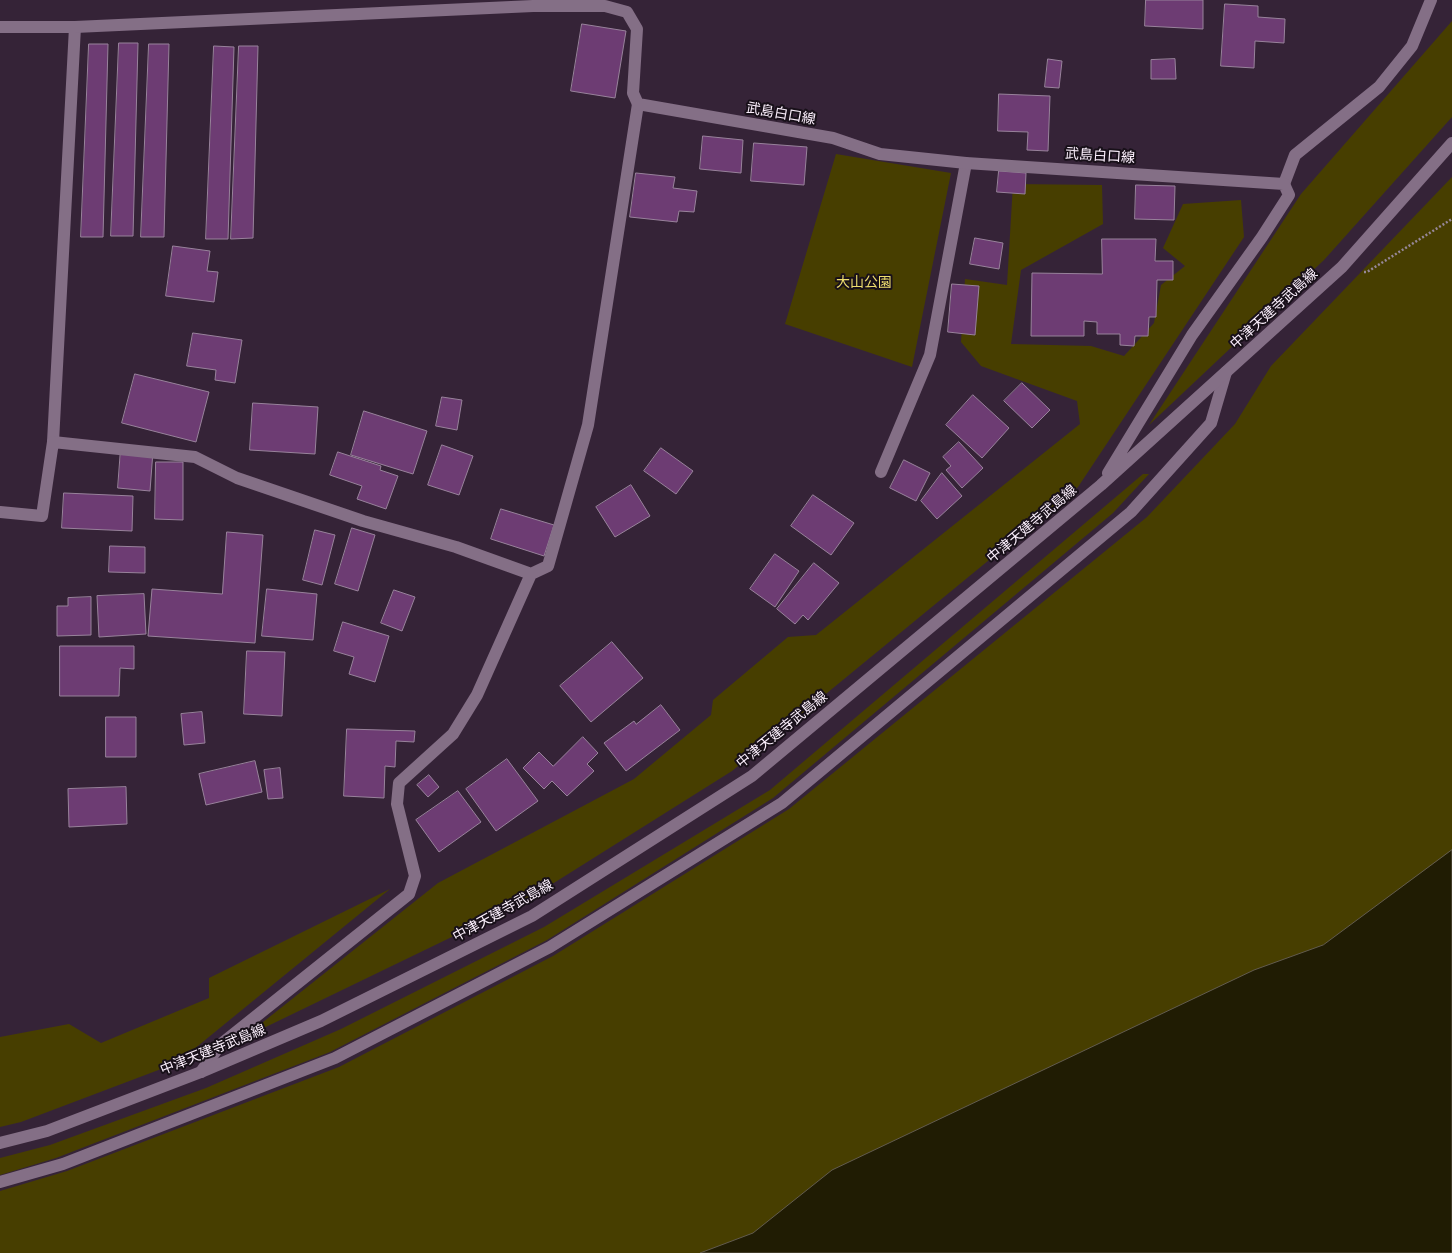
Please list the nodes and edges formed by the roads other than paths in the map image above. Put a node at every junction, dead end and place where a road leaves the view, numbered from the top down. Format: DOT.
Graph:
graph roads {
  1 [pos="1431,0"];
  2 [pos="534,3"];
  3 [pos="0,27"];
  4 [pos="75,27"];
  5 [pos="638,104"];
  6 [pos="1452,143"];
  7 [pos="966,163"];
  8 [pos="1284,184"];
  9 [pos="1226,372"];
  10 [pos="53,442"];
  11 [pos="881,472"];
  12 [pos="1102,485"];
  13 [pos="0,512"];
  14 [pos="531,574"];
  15 [pos="201,1072"];
  16 [pos="0,1143"];
  17 [pos="0,1182"];
  1 -- 8 [label="main road"];
  2 -- 4 [label="main road"];
  2 -- 5 [label="main road"];
  3 -- 4 [label="main road"];
  4 -- 10 [label="main road"];
  5 -- 7 [label="main road, 武島白口線"];
  5 -- 14 [label="main road"];
  6 -- 9 [label="main road, 中津天建寺武島線"];
  7 -- 8 [label="main road, 武島白口線"];
  7 -- 11 [label="main road"];
  8 -- 12 [label="main road"];
  9 -- 12 [label="main road, 中津天建寺武島線"];
  9 -- 17 [label="main road"];
  10 -- 13 [label="main road"];
  10 -- 14 [label="main road"];
  12 -- 15 [label="main road, 中津天建寺武島線"];
  14 -- 15 [label="main road"];
  15 -- 16 [label="main road, 中津天建寺武島線"];
}
